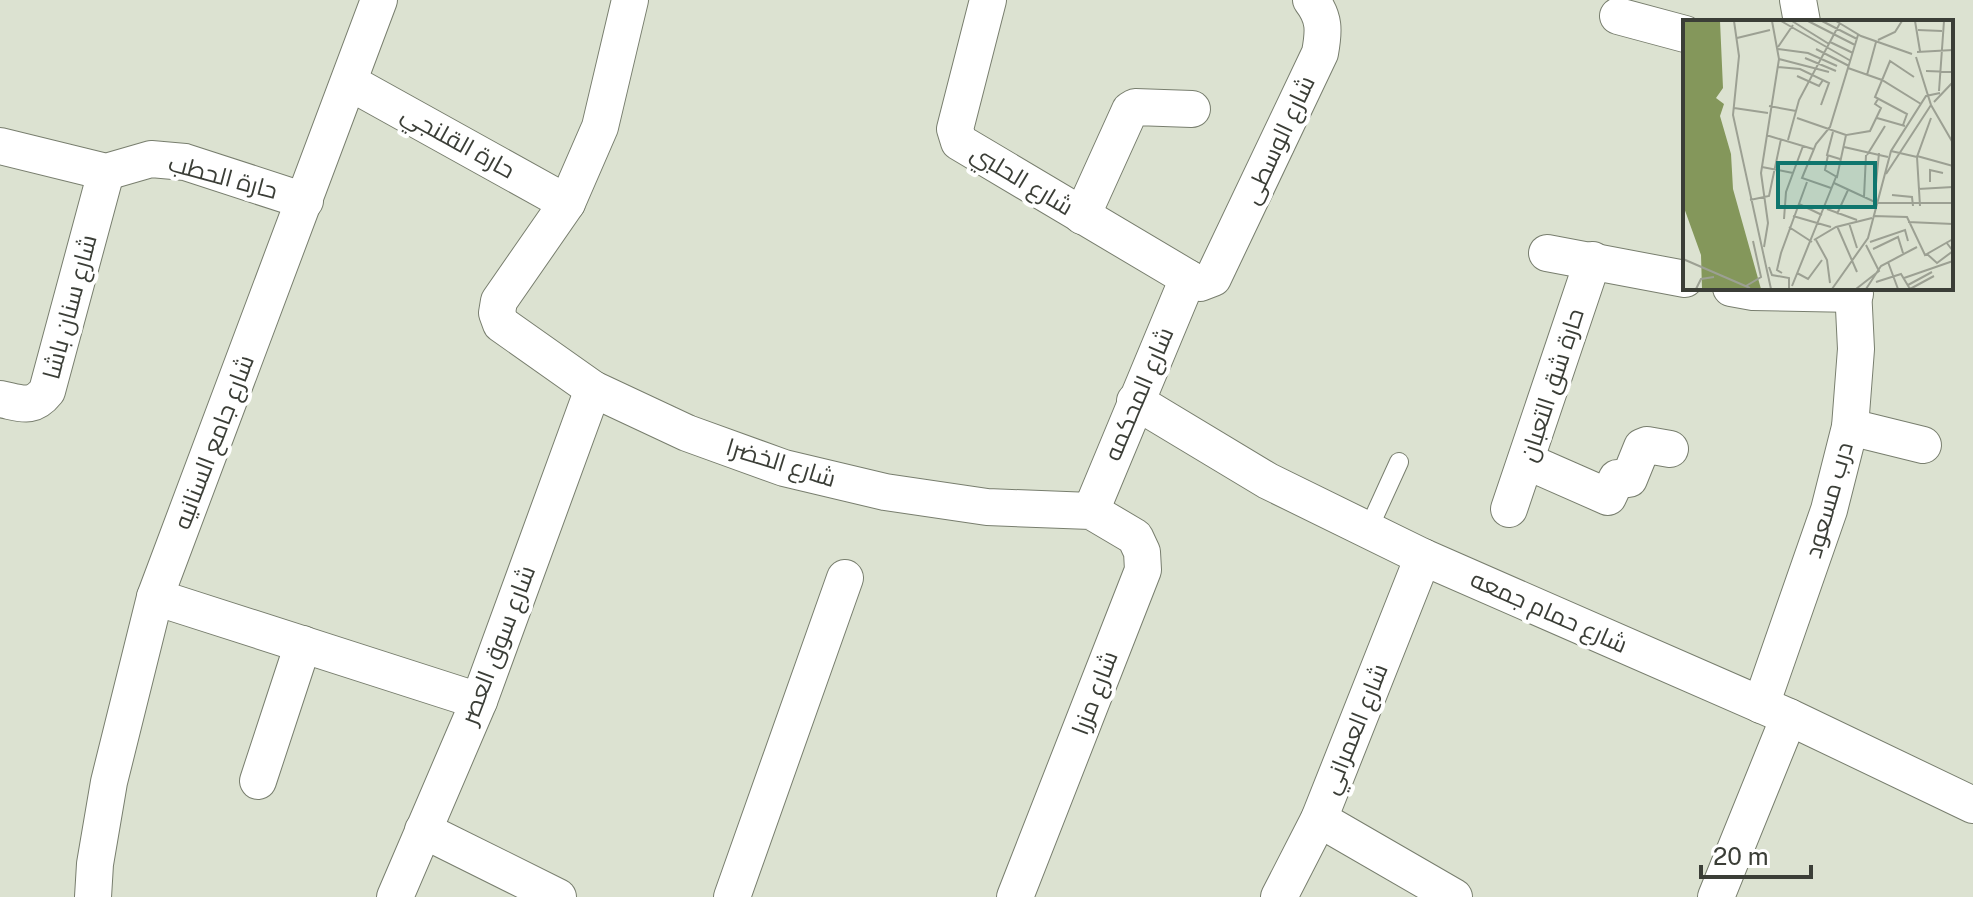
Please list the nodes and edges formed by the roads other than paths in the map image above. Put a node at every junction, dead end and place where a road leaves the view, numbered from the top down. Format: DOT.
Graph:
graph roads {
  1 [pos="379,0"];
  2 [pos="630,0"];
  3 [pos="988,0"];
  4 [pos="1311,0"];
  5 [pos="1798,0"];
  6 [pos="1618,16"];
  7 [pos="1802,20"];
  8 [pos="1683,33"];
  9 [pos="349,82"];
  10 [pos="1192,109"];
  11 [pos="0,146"];
  12 [pos="106,172"];
  13 [pos="305,201"];
  14 [pos="567,203"];
  15 [pos="1082,216"];
  16 [pos="1547,253"];
  17 [pos="1593,260"];
  18 [pos="1200,278"];
  19 [pos="1683,279"];
  20 [pos="1742,290"];
  21 [pos="1854,291"];
  22 [pos="593,389"];
  23 [pos="0,399"];
  24 [pos="1135,401"];
  25 [pos="1850,427"];
  26 [pos="1923,445"];
  27 [pos="1670,449"];
  28 [pos="1526,461"];
  29 [pos="1399,462"];
  30 [pos="1509,509"];
  31 [pos="1091,511"];
  32 [pos="1368,530"];
  33 [pos="1423,557"];
  34 [pos="845,578"];
  35 [pos="155,597"];
  36 [pos="303,644"];
  37 [pos="479,701"];
  38 [pos="1775,711"];
  39 [pos="258,781"];
  40 [pos="1973,805"];
  41 [pos="1319,819"];
  42 [pos="423,830"];
  43 [pos="93,897"];
  44 [pos="395,897"];
  45 [pos="558,897"];
  46 [pos="732,897"];
  47 [pos="1015,897"];
  48 [pos="1279,897"];
  49 [pos="1454,897"];
  50 [pos="1716,897"];
  1 -- 9 [label="street, شارع جامع السنانيه"];
  2 -- 14 [label="street"];
  3 -- 15 [label="street, شارع الحلبي"];
  4 -- 18 [label="street, شارع الوسطى"];
  5 -- 7 [label="street"];
  6 -- 8 [label="street"];
  9 -- 13 [label="street, شارع جامع السنانيه"];
  9 -- 14 [label="street, حارة القلنجي"];
  10 -- 15 [label="street"];
  11 -- 12 [label="street, حارة الحطب"];
  12 -- 13 [label="street, حارة الحطب"];
  12 -- 23 [label="street, شارع سنان باشا"];
  13 -- 35 [label="street, شارع جامع السنانيه"];
  14 -- 22 [label="street, شارع الخضرا"];
  15 -- 18 [label="street, شارع الحلبي"];
  16 -- 17 [label="street"];
  17 -- 19 [label="street"];
  17 -- 28 [label="street, حارة شق التعبان"];
  18 -- 24 [label="street, شارع المحكمه"];
  20 -- 21 [label="street"];
  21 -- 25 [label="street, درب مسعود"];
  22 -- 31 [label="street, شارع الخضرا"];
  22 -- 37 [label="street, شارع سوق العصر"];
  24 -- 31 [label="street, شارع المحكمه"];
  24 -- 32 [label="street, شارع حمام جمعه"];
  25 -- 26 [label="street"];
  25 -- 38 [label="street, درب مسعود"];
  27 -- 28 [label="street"];
  28 -- 30 [label="street, حارة شق التعبان"];
  29 -- 32 [label="lane"];
  31 -- 47 [label="street, شارع مزرا"];
  32 -- 33 [label="street, شارع حمام جمعه"];
  33 -- 38 [label="street, شارع حمام جمعه"];
  33 -- 41 [label="street, شارع العمراني"];
  34 -- 46 [label="street"];
  35 -- 36 [label="street"];
  35 -- 43 [label="street, شارع جامع السنانيه"];
  36 -- 37 [label="street"];
  36 -- 39 [label="street"];
  37 -- 42 [label="street, شارع سوق العصر"];
  38 -- 40 [label="street, شارع حمام جمعه"];
  38 -- 50 [label="street, درب مسعود"];
  41 -- 48 [label="street, شارع العمراني"];
  41 -- 49 [label="street"];
  42 -- 44 [label="street, شارع سوق العصر"];
  42 -- 45 [label="street"];
}
